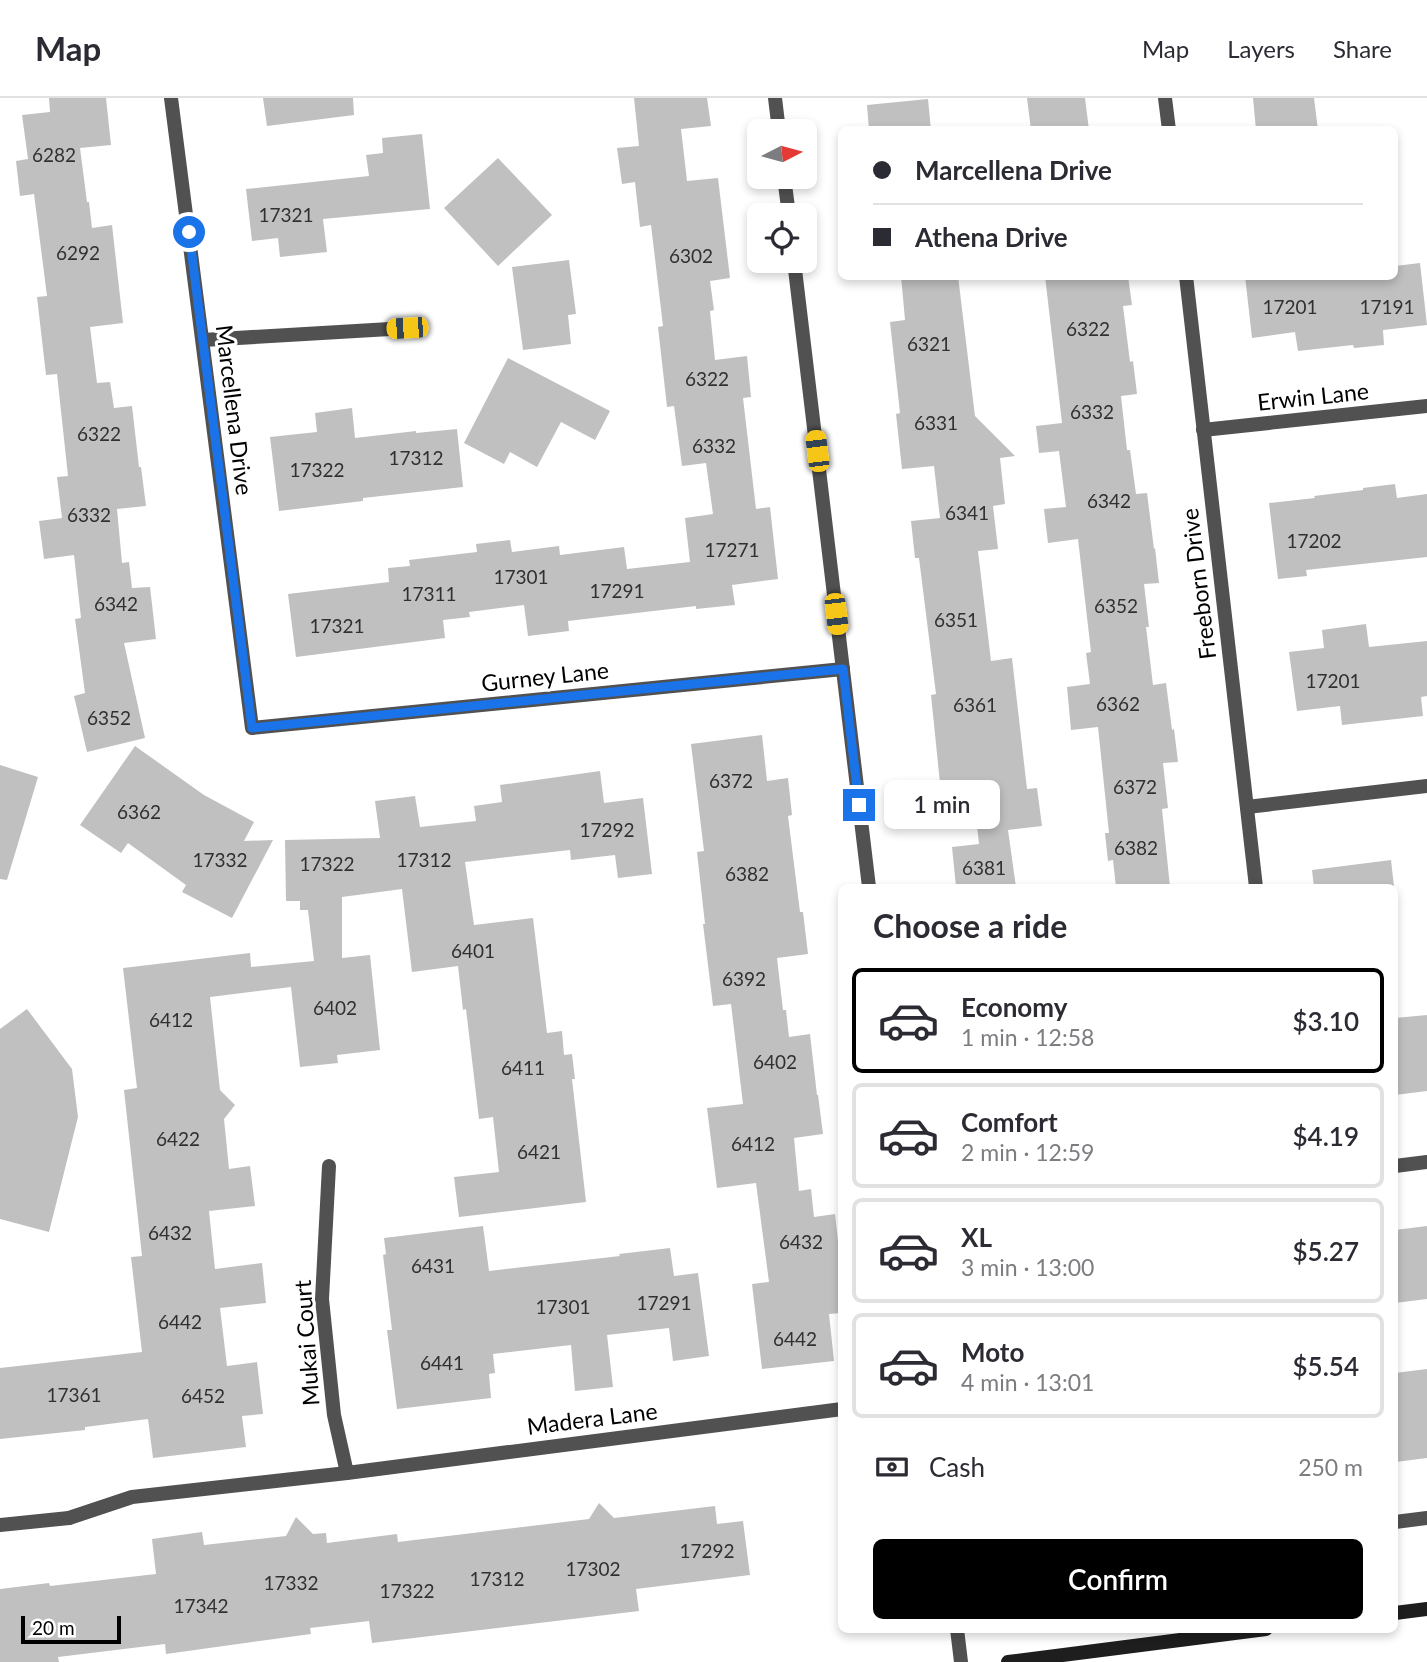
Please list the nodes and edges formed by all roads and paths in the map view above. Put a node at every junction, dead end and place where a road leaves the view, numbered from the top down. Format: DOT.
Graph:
graph roads {
  1 [pos="171,98"];
  2 [pos="775,98"];
  3 [pos="1165,98"];
  4 [pos="778,119"];
  5 [pos="1168,126"];
  6 [pos="795,273"];
  7 [pos="1186,280"];
  8 [pos="407,328"];
  9 [pos="203,340"];
  10 [pos="1427,406"];
  11 [pos="1203,430"];
  12 [pos="843,669"];
  13 [pos="252,728"];
  14 [pos="1427,786"];
  15 [pos="1247,807"];
  16 [pos="869,884"];
  17 [pos="1256,884"];
  18 [pos="1427,1162"];
  19 [pos="328,1166"];
  20 [pos="1398,1166"];
  21 [pos="838,1410"];
  22 [pos="348,1473"];
  23 [pos="1427,1518"];
  24 [pos="1398,1522"];
  25 [pos="0,1525"];
  26 [pos="1427,1609"];
  27 [pos="1398,1613"];
  28 [pos="957,1633"];
  29 [pos="1235,1633"];
  30 [pos="961,1662"];
  31 [pos="1008,1662"];
  1 -- 9 [label="street, Marcellena Drive"];
  2 -- 4 [label="street"];
  3 -- 5 [label="street"];
  6 -- 12 [label="street"];
  7 -- 11 [label="street, Freeborn Drive"];
  8 -- 9 [label="street"];
  9 -- 13 [label="street, Marcellena Drive"];
  10 -- 11 [label="street, Erwin Lane"];
  11 -- 15 [label="street, Freeborn Drive"];
  12 -- 13 [label="street, Gurney Lane"];
  12 -- 16 [label="street"];
  14 -- 15 [label="street"];
  15 -- 17 [label="street, Freeborn Drive"];
  18 -- 20 [label="street"];
  19 -- 22 [label="street, Mukai Court"];
  21 -- 22 [label="street, Madera Lane"];
  22 -- 25 [label="street, Madera Lane"];
  23 -- 24 [label="street"];
  26 -- 27 [label="main road"];
  28 -- 30 [label="street"];
  29 -- 31 [label="main road"];
}
